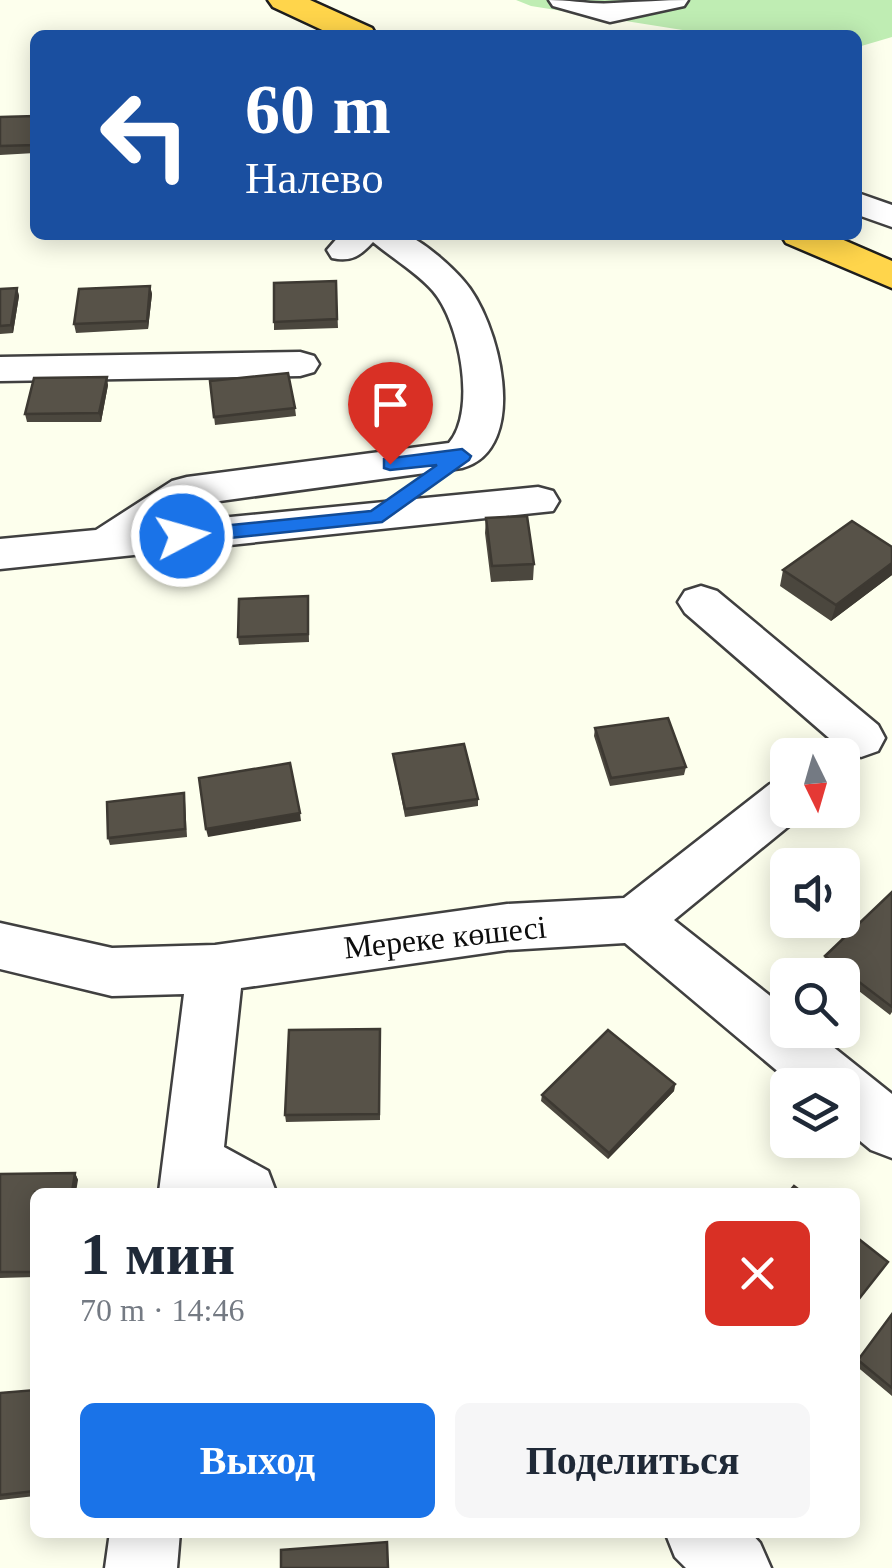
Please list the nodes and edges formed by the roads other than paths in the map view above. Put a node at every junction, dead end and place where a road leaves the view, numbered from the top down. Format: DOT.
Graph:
graph roads {
  1 [pos="284,0"];
  2 [pos="562,0"];
  3 [pos="674,0"];
  4 [pos="349,30"];
  5 [pos="862,205"];
  6 [pos="892,217"];
  7 [pos="392,240"];
  8 [pos="811,240"];
  9 [pos="892,276"];
  10 [pos="300,364"];
  11 [pos="0,370"];
  12 [pos="462,456"];
  13 [pos="538,502"];
  14 [pos="376,518"];
  15 [pos="105,544"];
  16 [pos="0,554"];
  17 [pos="701,602"];
  18 [pos="864,736"];
  19 [pos="770,812"];
  20 [pos="635,920"];
  21 [pos="0,946"];
  22 [pos="215,969"];
  23 [pos="817,1068"];
  24 [pos="860,1104"];
  25 [pos="892,1130"];
  26 [pos="191,1177"];
  27 [pos="231,1188"];
  28 [pos="144,1538"];
  29 [pos="706,1538"];
  30 [pos="141,1568"];
  31 [pos="736,1568"];
  1 -- 4 [label="highway"];
  2 -- 3 [label="street"];
  5 -- 6 [label="street"];
  7 -- 12 [label="street"];
  8 -- 9 [label="highway"];
  10 -- 11 [label="street"];
  12 -- 14 [label="street"];
  12 -- 15 [label="street"];
  13 -- 14 [label="street"];
  14 -- 15 [label="street"];
  15 -- 16 [label="street"];
  17 -- 18 [label="street"];
  19 -- 20 [label="street"];
  20 -- 22 [label="street, Мереке көшесі"];
  20 -- 23 [label="street"];
  21 -- 22 [label="street, Мереке көшесі"];
  22 -- 26 [label="street"];
  24 -- 25 [label="street"];
  26 -- 27 [label="street"];
  28 -- 30 [label="street"];
  29 -- 31 [label="street"];
}
